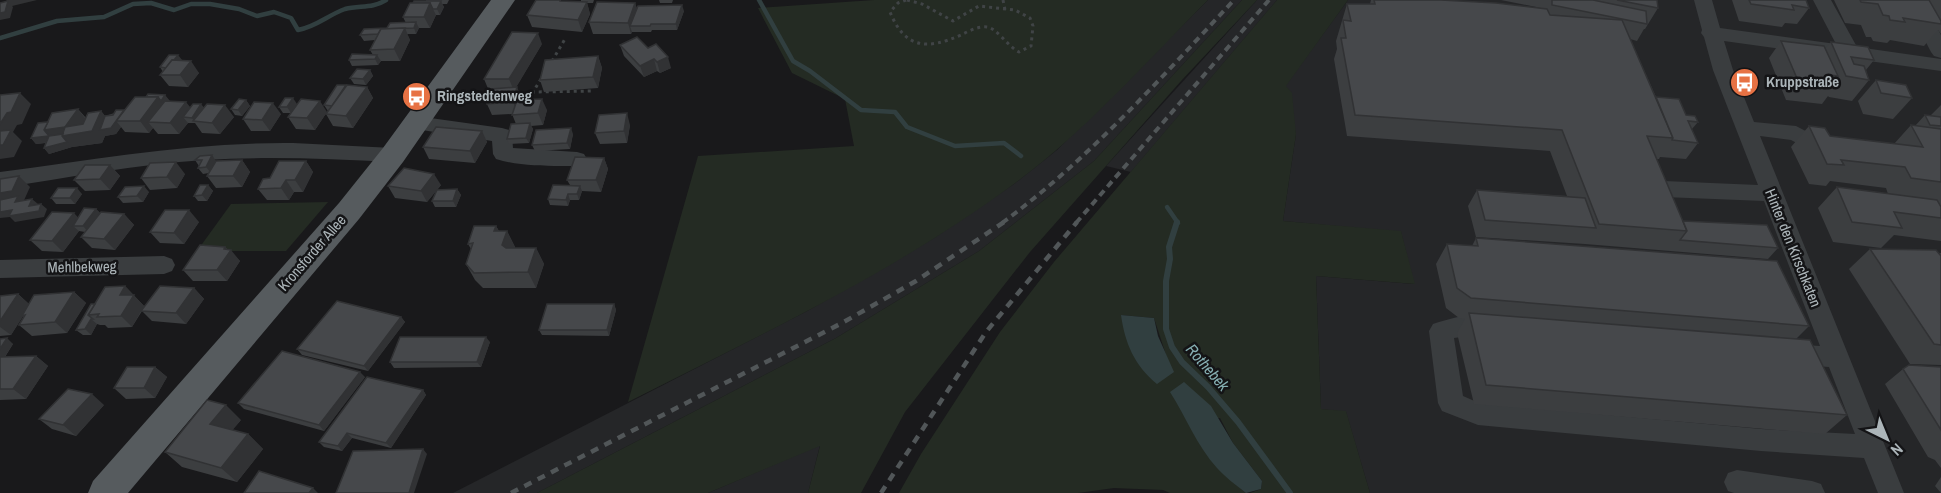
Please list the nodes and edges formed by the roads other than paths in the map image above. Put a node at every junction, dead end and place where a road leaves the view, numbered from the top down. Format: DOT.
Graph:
graph roads {
  1 [pos="503,0"];
  2 [pos="1703,0"];
  3 [pos="1822,0"];
  4 [pos="1912,0"];
  5 [pos="1710,33"];
  6 [pos="1850,52"];
  7 [pos="1941,52"];
  8 [pos="1941,65"];
  9 [pos="416,123"];
  10 [pos="1746,128"];
  11 [pos="1848,152"];
  12 [pos="393,155"];
  13 [pos="577,159"];
  14 [pos="0,180"];
  15 [pos="1664,189"];
  16 [pos="1772,193"];
  17 [pos="164,265"];
  18 [pos="0,268"];
  19 [pos="1509,328"];
  20 [pos="1769,352"];
  21 [pos="1837,357"];
  22 [pos="1873,447"];
  23 [pos="1737,482"];
  24 [pos="106,493"];
  25 [pos="1812,493"];
  26 [pos="1891,493"];
  1 -- 9 [label="main road, Kronsforder Allee"];
  2 -- 5 [label="street, Hinter den Kirschkaten"];
  3 -- 6 [label="street"];
  4 -- 7 [label="street"];
  5 -- 6 [label="street"];
  5 -- 10 [label="street, Hinter den Kirschkaten"];
  6 -- 8 [label="street"];
  9 -- 12 [label="main road, Kronsforder Allee"];
  9 -- 13 [label="street"];
  10 -- 11 [label="street"];
  10 -- 16 [label="street, Hinter den Kirschkaten"];
  12 -- 14 [label="street"];
  12 -- 24 [label="main road, Kronsforder Allee"];
  15 -- 16 [label="street"];
  16 -- 21 [label="street, Hinter den Kirschkaten"];
  17 -- 18 [label="street, Mehlbekweg"];
  19 -- 22 [label="street"];
  20 -- 21 [label="street"];
  21 -- 22 [label="street, Hinter den Kirschkaten"];
  22 -- 26 [label="street, Hinter den Kirschkaten"];
  23 -- 25 [label="street"];
}
